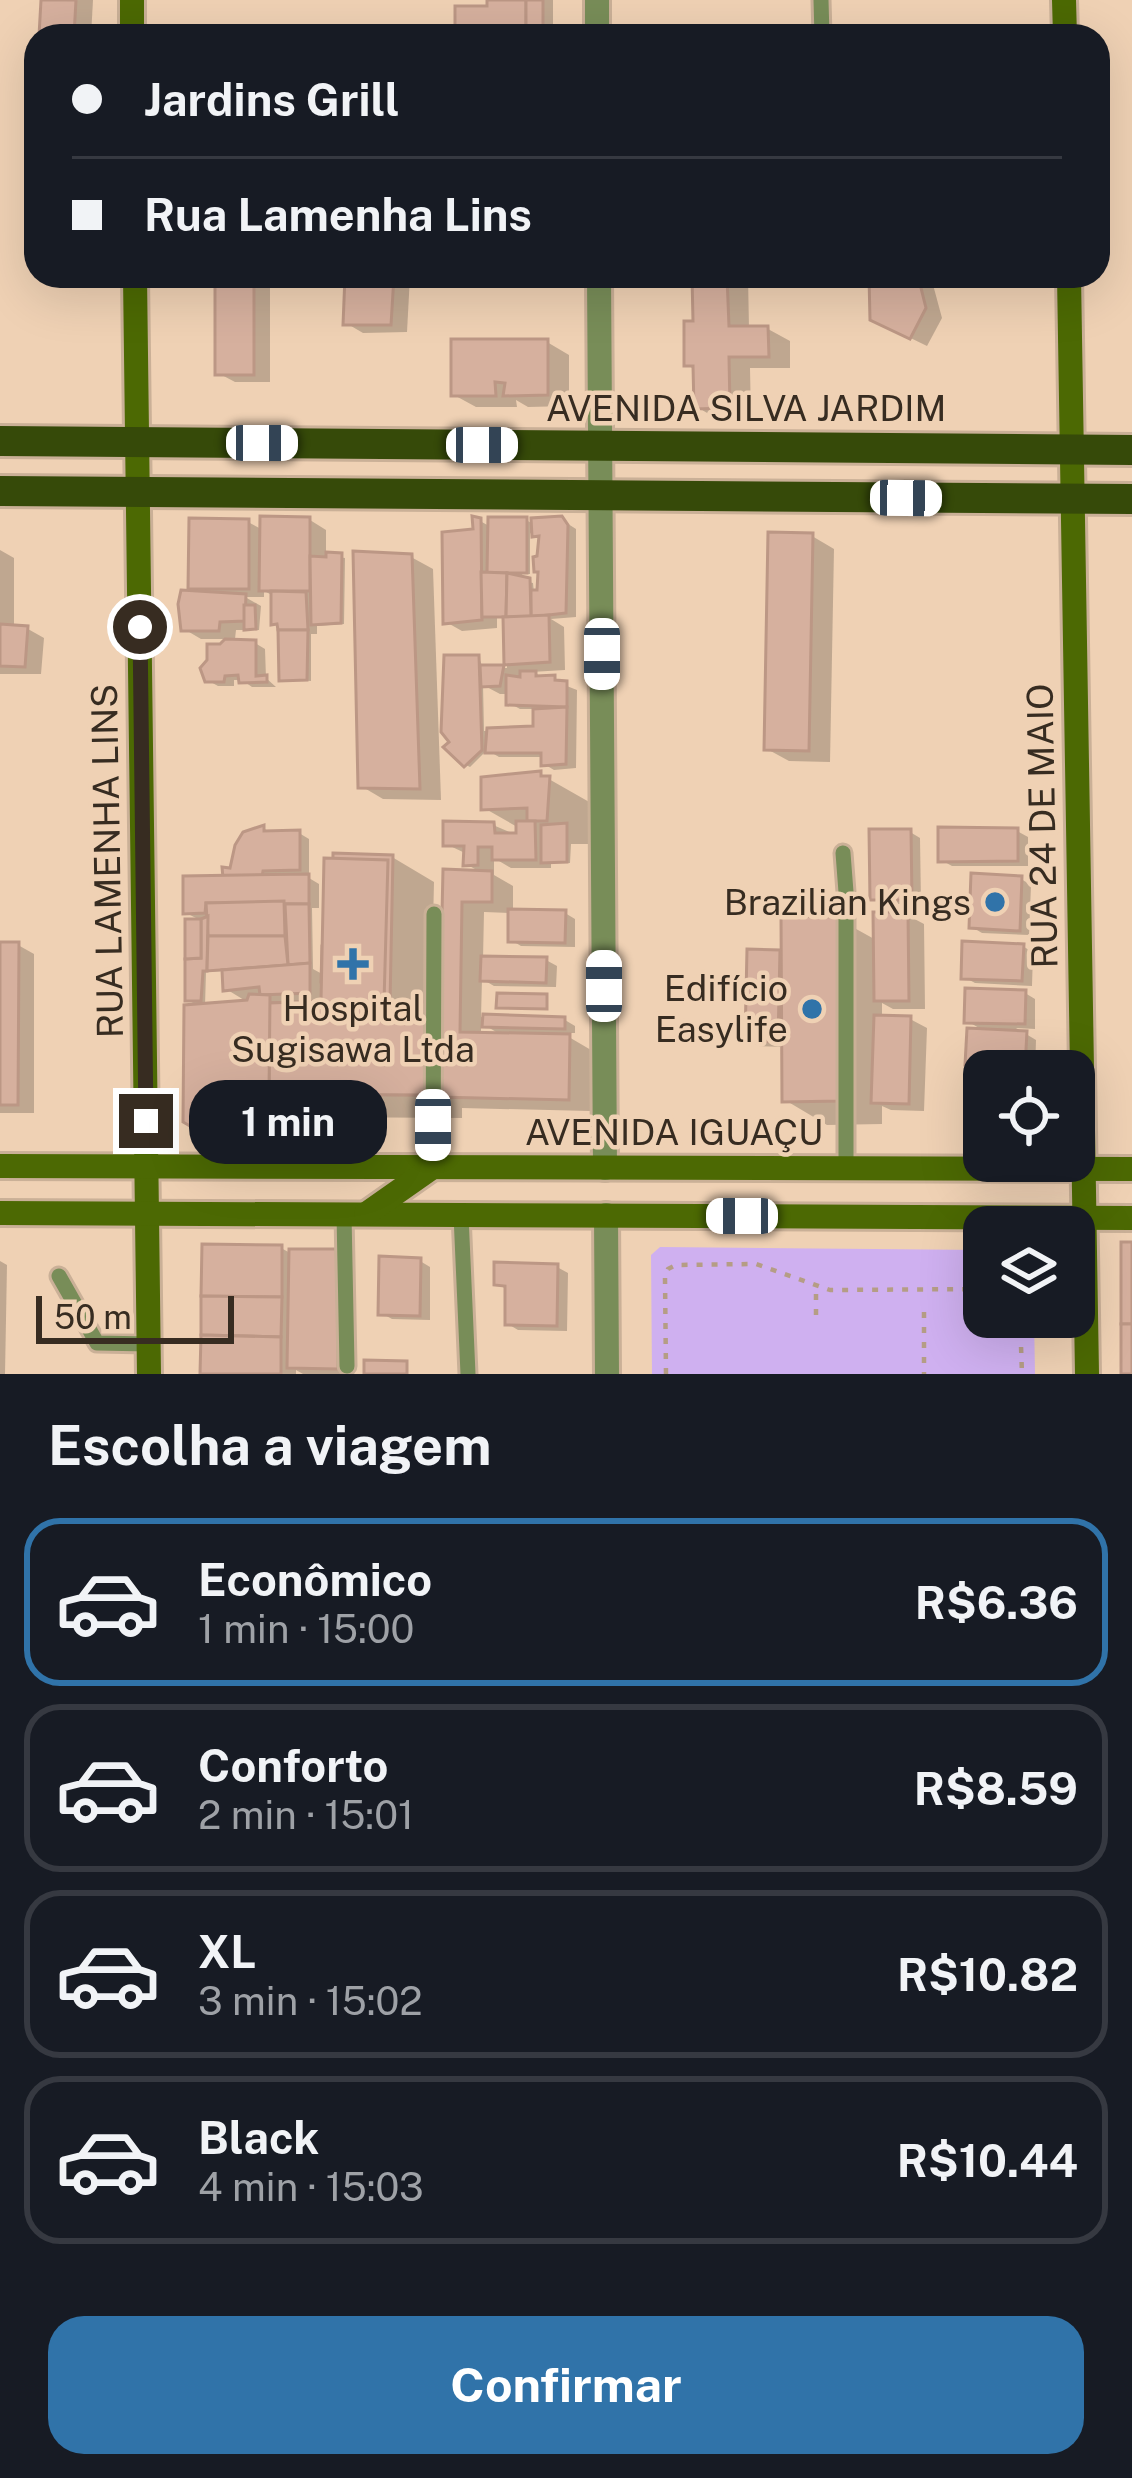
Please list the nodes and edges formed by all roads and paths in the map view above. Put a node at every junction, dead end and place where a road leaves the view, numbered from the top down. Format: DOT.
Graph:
graph roads {
  1 [pos="135,288"];
  2 [pos="599,288"];
  3 [pos="1069,288"];
  4 [pos="0,441"];
  5 [pos="138,442"];
  6 [pos="388,444"];
  7 [pos="442,444"];
  8 [pos="600,446"];
  9 [pos="888,448"];
  10 [pos="1072,449"];
  11 [pos="1132,450"];
  12 [pos="0,491"];
  13 [pos="138,492"];
  14 [pos="366,494"];
  15 [pos="476,494"];
  16 [pos="601,495"];
  17 [pos="950,498"];
  18 [pos="1072,499"];
  19 [pos="1132,499"];
  20 [pos="842,853"];
  21 [pos="434,914"];
  22 [pos="1082,1050"];
  23 [pos="0,1166"];
  24 [pos="147,1166"];
  25 [pos="433,1167"];
  26 [pos="605,1168"];
  27 [pos="846,1168"];
  28 [pos="963,1168"];
  29 [pos="1095,1168"];
  30 [pos="1132,1169"];
  31 [pos="0,1213"];
  32 [pos="147,1214"];
  33 [pos="355,1214"];
  34 [pos="461,1215"];
  35 [pos="606,1215"];
  36 [pos="963,1216"];
  37 [pos="1095,1217"];
  38 [pos="1132,1218"];
  39 [pos="59,1276"];
  40 [pos="816,1288"];
  41 [pos="963,1289"];
  42 [pos="924,1312"];
  43 [pos="816,1315"];
  44 [pos="1021,1338"];
  45 [pos="1086,1338"];
  46 [pos="149,1344"];
  47 [pos="347,1366"];
  48 [pos="149,1374"];
  49 [pos="468,1374"];
  50 [pos="607,1374"];
  51 [pos="666,1374"];
  52 [pos="924,1374"];
  53 [pos="1022,1374"];
  54 [pos="1087,1374"];
  1 -- 5 [label="main road, RUA LAMENHA LINS"];
  2 -- 8 [label="street"];
  3 -- 10 [label="main road, RUA 24 DE MAIO"];
  4 -- 5 [label="main road, AVENIDA SILVA JARDIM"];
  5 -- 6 [label="main road, AVENIDA SILVA JARDIM"];
  5 -- 13 [label="main road, RUA LAMENHA LINS"];
  6 -- 7 [label="main road, AVENIDA SILVA JARDIM"];
  6 -- 14 [label="main road"];
  7 -- 8 [label="main road, AVENIDA SILVA JARDIM"];
  7 -- 15 [label="main road"];
  8 -- 9 [label="main road, AVENIDA SILVA JARDIM"];
  8 -- 16 [label="street"];
  9 -- 10 [label="main road, AVENIDA SILVA JARDIM"];
  9 -- 17 [label="main road"];
  10 -- 11 [label="main road, AVENIDA SILVA JARDIM"];
  10 -- 18 [label="main road, RUA 24 DE MAIO"];
  12 -- 13 [label="main road"];
  13 -- 14 [label="main road"];
  13 -- 24 [label="main road, RUA LAMENHA LINS"];
  14 -- 15 [label="main road"];
  15 -- 16 [label="main road"];
  16 -- 17 [label="main road"];
  16 -- 26 [label="street"];
  17 -- 18 [label="main road"];
  18 -- 19 [label="main road"];
  18 -- 22 [label="main road, RUA 24 DE MAIO"];
  20 -- 27 [label="lane"];
  21 -- 25 [label="lane"];
  23 -- 24 [label="main road, AVENIDA IGUAÇU"];
  24 -- 25 [label="main road, AVENIDA IGUAÇU"];
  24 -- 32 [label="main road, RUA LAMENHA LINS"];
  25 -- 26 [label="main road, AVENIDA IGUAÇU"];
  25 -- 33 [label="main road"];
  26 -- 27 [label="main road, AVENIDA IGUAÇU"];
  27 -- 28 [label="main road, AVENIDA IGUAÇU"];
  29 -- 30 [label="main road, AVENIDA IGUAÇU"];
  31 -- 32 [label="main road"];
  32 -- 33 [label="main road"];
  32 -- 46 [label="main road, RUA LAMENHA LINS"];
  33 -- 34 [label="main road"];
  33 -- 47 [label="lane"];
  34 -- 35 [label="main road"];
  34 -- 49 [label="lane"];
  35 -- 36 [label="main road"];
  35 -- 50 [label="street"];
  37 -- 38 [label="main road"];
  39 -- 46 [label="lane"];
  40 -- 41 [label="path"];
  40 -- 43 [label="path"];
  40 -- 51 [label="path"];
  42 -- 52 [label="path"];
  44 -- 53 [label="path"];
  45 -- 54 [label="main road, RUA 24 DE MAIO"];
  46 -- 48 [label="main road, RUA LAMENHA LINS"];
}
